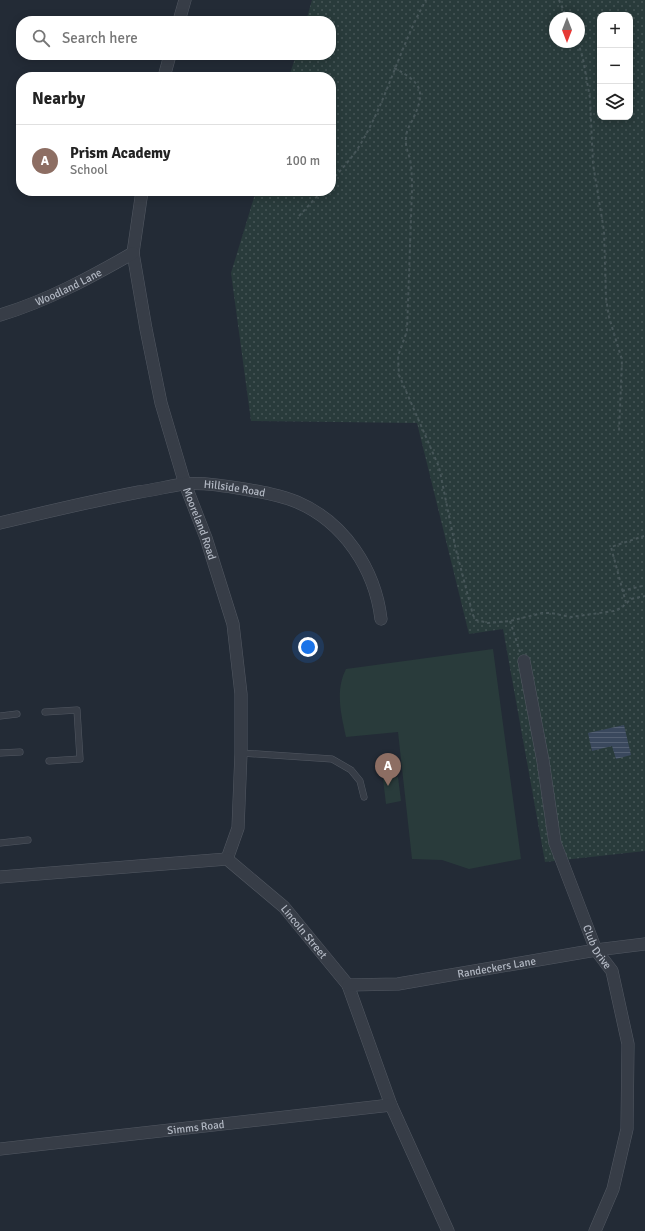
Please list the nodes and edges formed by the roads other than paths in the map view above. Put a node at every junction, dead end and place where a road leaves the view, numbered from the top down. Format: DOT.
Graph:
graph roads {
  1 [pos="185,0"];
  2 [pos="180,16"];
  3 [pos="169,60"];
  4 [pos="165,72"];
  5 [pos="141,196"];
  6 [pos="133,253"];
  7 [pos="0,315"];
  8 [pos="185,484"];
  9 [pos="0,523"];
  10 [pos="381,619"];
  11 [pos="524,661"];
  12 [pos="45,712"];
  13 [pos="17,714"];
  14 [pos="0,716"];
  15 [pos="20,752"];
  16 [pos="241,753"];
  17 [pos="0,754"];
  18 [pos="49,761"];
  19 [pos="364,797"];
  20 [pos="28,840"];
  21 [pos="0,843"];
  22 [pos="227,859"];
  23 [pos="0,877"];
  24 [pos="645,944"];
  25 [pos="596,950"];
  26 [pos="348,986"];
  27 [pos="391,1105"];
  28 [pos="0,1149"];
  29 [pos="448,1231"];
  30 [pos="595,1231"];
  1 -- 2 [label="street"];
  3 -- 4 [label="street"];
  5 -- 6 [label="street, Mooreland Road"];
  6 -- 7 [label="street, Woodland Lane"];
  6 -- 8 [label="street, Mooreland Road"];
  8 -- 9 [label="street, Hillside Road"];
  8 -- 10 [label="street, Hillside Road"];
  8 -- 16 [label="street, Mooreland Road"];
  11 -- 25 [label="street, Club Drive"];
  12 -- 18 [label="lane"];
  13 -- 14 [label="lane"];
  15 -- 17 [label="lane"];
  16 -- 19 [label="lane"];
  16 -- 22 [label="street, Mooreland Road"];
  20 -- 21 [label="lane"];
  22 -- 23 [label="street"];
  22 -- 26 [label="street, Lincoln Street"];
  24 -- 25 [label="street, Randeckers Lane"];
  25 -- 26 [label="street, Randeckers Lane"];
  25 -- 30 [label="street, Club Drive"];
  26 -- 27 [label="street, Lincoln Street"];
  27 -- 28 [label="street, Simms Road"];
  27 -- 29 [label="street, Lincoln Street"];
}
